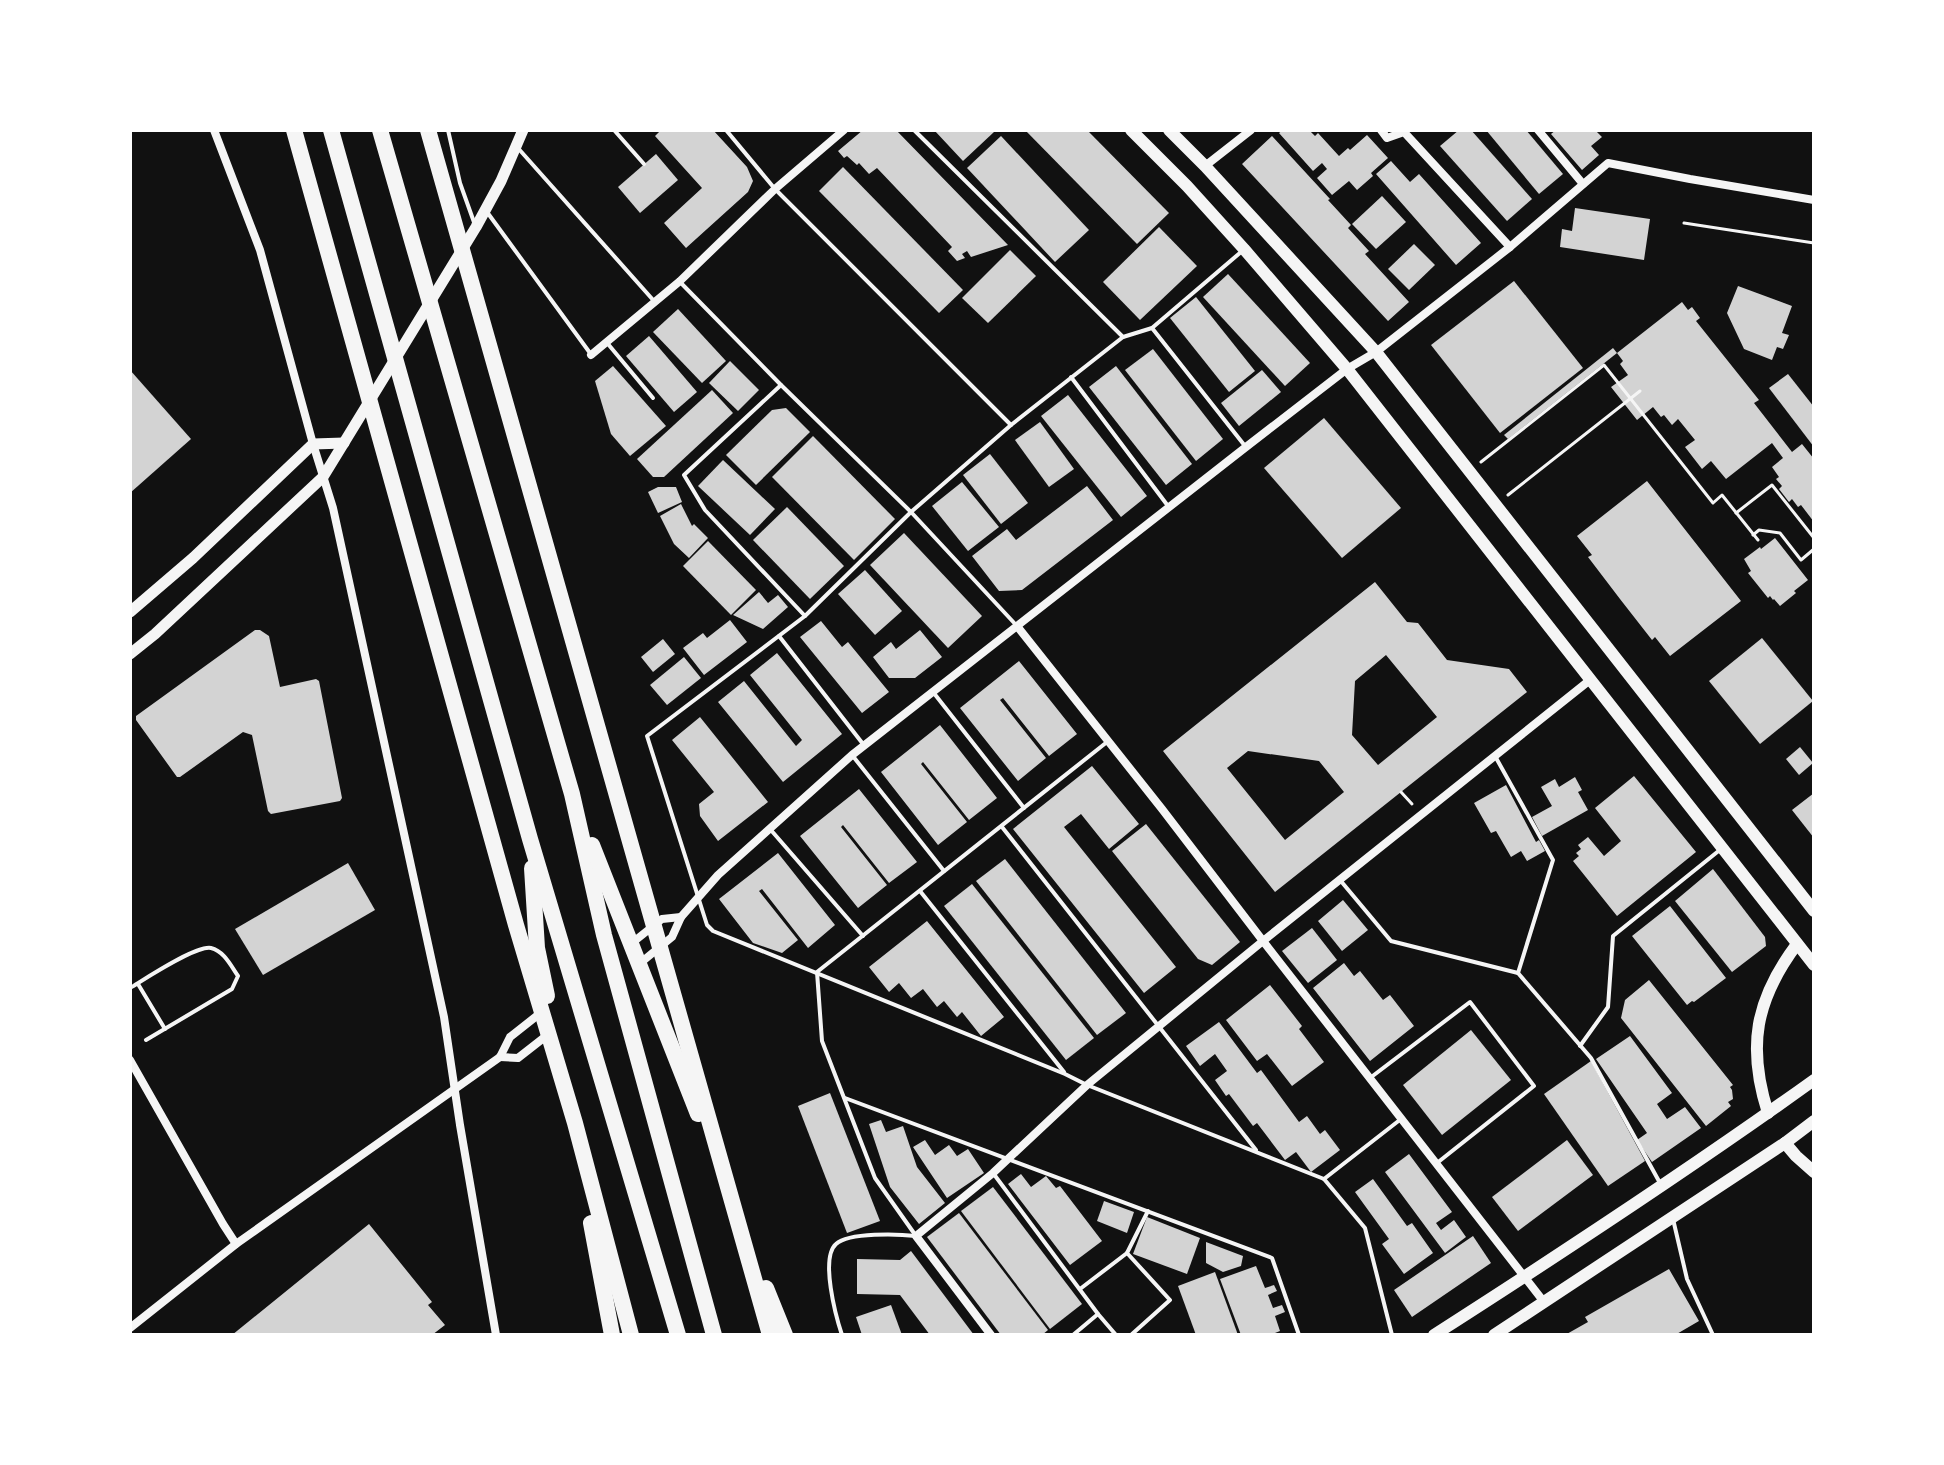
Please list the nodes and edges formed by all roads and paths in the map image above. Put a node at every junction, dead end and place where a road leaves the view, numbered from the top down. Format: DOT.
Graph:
graph roads {
  1 [pos="214,130"];
  2 [pos="294,130"];
  3 [pos="331,130"];
  4 [pos="380,130"];
  5 [pos="428,130"];
  6 [pos="448,130"];
  7 [pos="523,130"];
  8 [pos="614,130"];
  9 [pos="726,130"];
  10 [pos="844,130"];
  11 [pos="914,130"];
  12 [pos="1131,130"];
  13 [pos="1169,130"];
  14 [pos="1251,130"];
  15 [pos="1381,130"];
  16 [pos="1538,130"];
  17 [pos="516,146"];
  18 [pos="644,164"];
  19 [pos="1205,166"];
  20 [pos="1583,184"];
  21 [pos="775,189"];
  22 [pos="1814,200"];
  23 [pos="485,210"];
  24 [pos="1684,223"];
  25 [pos="476,227"];
  26 [pos="1814,243"];
  27 [pos="1510,247"];
  28 [pos="1244,249"];
  29 [pos="680,281"];
  30 [pos="654,301"];
  31 [pos="1152,328"];
  32 [pos="1123,337"];
  33 [pos="607,342"];
  34 [pos="1376,352"];
  35 [pos="591,355"];
  36 [pos="1347,369"];
  37 [pos="1071,377"];
  38 [pos="781,385"];
  39 [pos="1640,391"];
  40 [pos="653,398"];
  41 [pos="1631,398"];
  42 [pos="1011,425"];
  43 [pos="344,443"];
  44 [pos="313,444"];
  45 [pos="1246,447"];
  46 [pos="1469,471"];
  47 [pos="323,477"];
  48 [pos="1495,505"];
  49 [pos="1169,507"];
  50 [pos="911,512"];
  51 [pos="1736,513"];
  52 [pos="1753,535"];
  53 [pos="1814,538"];
  54 [pos="1758,540"];
  55 [pos="1814,549"];
  56 [pos="130,612"];
  57 [pos="805,616"];
  58 [pos="1017,626"];
  59 [pos="779,636"];
  60 [pos="130,654"];
  61 [pos="1590,680"];
  62 [pos="933,692"];
  63 [pos="1109,741"];
  64 [pos="864,746"];
  65 [pos="852,755"];
  66 [pos="1495,756"];
  67 [pos="572,794"];
  68 [pos="1024,808"];
  69 [pos="1001,826"];
  70 [pos="770,828"];
  71 [pos="530,839"];
  72 [pos="1722,848"];
  73 [pos="944,871"];
  74 [pos="1340,880"];
  75 [pos="920,891"];
  76 [pos="698,898"];
  77 [pos="1814,911"];
  78 [pos="681,917"];
  79 [pos="863,936"];
  80 [pos="637,939"];
  81 [pos="1263,941"];
  82 [pos="1797,944"];
  83 [pos="644,960"];
  84 [pos="1814,965"];
  85 [pos="817,972"];
  86 [pos="1518,973"];
  87 [pos="138,984"];
  88 [pos="130,988"];
  89 [pos="545,1010"];
  90 [pos="1158,1027"];
  91 [pos="165,1029"];
  92 [pos="552,1032"];
  93 [pos="146,1040"];
  94 [pos="1580,1046"];
  95 [pos="500,1057"];
  96 [pos="130,1060"];
  97 [pos="1065,1074"];
  98 [pos="1370,1078"];
  99 [pos="1814,1080"];
  100 [pos="1087,1085"];
  101 [pos="455,1090"];
  102 [pos="844,1098"];
  103 [pos="1768,1113"];
  104 [pos="1402,1118"];
  105 [pos="1814,1121"];
  106 [pos="1785,1143"];
  107 [pos="1258,1152"];
  108 [pos="1008,1159"];
  109 [pos="1437,1163"];
  110 [pos="1814,1172"];
  111 [pos="993,1173"];
  112 [pos="1324,1179"];
  113 [pos="1661,1185"];
  114 [pos="1148,1211"];
  115 [pos="1672,1216"];
  116 [pos="916,1236"];
  117 [pos="236,1244"];
  118 [pos="1127,1253"];
  119 [pos="1526,1276"];
  120 [pos="1080,1289"];
  121 [pos="1544,1302"];
  122 [pos="1098,1314"];
  123 [pos="130,1328"];
  124 [pos="496,1335"];
  125 [pos="612,1335"];
  126 [pos="631,1335"];
  127 [pos="678,1335"];
  128 [pos="714,1335"];
  129 [pos="770,1335"];
  130 [pos="785,1335"];
  131 [pos="842,1335"];
  132 [pos="991,1335"];
  133 [pos="1073,1335"];
  134 [pos="1116,1335"];
  135 [pos="1131,1335"];
  136 [pos="1299,1335"];
  137 [pos="1392,1335"];
  138 [pos="1434,1335"];
  139 [pos="1494,1335"];
  140 [pos="1713,1335"];
  1 -- 44 [label="street"];
  2 -- 126 [label="highway"];
  3 -- 71 [label="highway"];
  4 -- 67 [label="highway"];
  5 -- 129 [label="highway"];
  6 -- 25 [label="lane"];
  7 -- 17 [label="street"];
  8 -- 18 [label="lane"];
  9 -- 21 [label="lane"];
  10 -- 21 [label="street"];
  11 -- 32 [label="lane"];
  12 -- 28 [label="main road"];
  13 -- 19 [label="main road"];
  14 -- 19 [label="street"];
  15 -- 27 [label="street"];
  16 -- 20 [label="street"];
  17 -- 23 [label="street"];
  17 -- 30 [label="lane"];
  19 -- 34 [label="main road"];
  20 -- 22 [label="street"];
  20 -- 27 [label="street"];
  21 -- 29 [label="street"];
  21 -- 42 [label="lane"];
  23 -- 25 [label="street"];
  23 -- 35 [label="lane"];
  24 -- 26 [label="path"];
  25 -- 43 [label="street"];
  27 -- 34 [label="street"];
  28 -- 31 [label="lane"];
  28 -- 36 [label="main road"];
  29 -- 30 [label="street"];
  29 -- 38 [label="lane"];
  30 -- 33 [label="street"];
  31 -- 32 [label="lane"];
  31 -- 45 [label="lane"];
  32 -- 37 [label="lane"];
  33 -- 35 [label="street"];
  33 -- 40 [label="lane"];
  34 -- 36 [label="street"];
  34 -- 46 [label="main road"];
  36 -- 45 [label="street"];
  36 -- 61 [label="main road"];
  37 -- 42 [label="lane"];
  37 -- 49 [label="lane"];
  38 -- 50 [label="lane"];
  38 -- 57 [label="lane"];
  39 -- 41 [label="path"];
  41 -- 46 [label="path"];
  41 -- 48 [label="path"];
  41 -- 51 [label="path"];
  42 -- 50 [label="lane"];
  43 -- 44 [label="street"];
  43 -- 47 [label="street"];
  44 -- 47 [label="street"];
  44 -- 56 [label="street"];
  45 -- 49 [label="street"];
  46 -- 48 [label="main road"];
  47 -- 60 [label="street"];
  47 -- 101 [label="street"];
  48 -- 77 [label="main road"];
  49 -- 58 [label="street"];
  50 -- 57 [label="lane"];
  50 -- 58 [label="lane"];
  51 -- 52 [label="path"];
  51 -- 53 [label="path"];
  52 -- 54 [label="path"];
  52 -- 55 [label="path"];
  57 -- 59 [label="lane"];
  58 -- 62 [label="street"];
  58 -- 63 [label="street"];
  59 -- 64 [label="lane"];
  59 -- 76 [label="lane"];
  61 -- 66 [label="street"];
  61 -- 72 [label="main road"];
  62 -- 64 [label="street"];
  62 -- 68 [label="lane"];
  63 -- 68 [label="lane"];
  63 -- 81 [label="street"];
  64 -- 65 [label="street"];
  65 -- 70 [label="street"];
  65 -- 73 [label="lane"];
  66 -- 74 [label="street"];
  66 -- 86 [label="lane"];
  67 -- 128 [label="highway"];
  67 -- 130 [label="highway"];
  68 -- 69 [label="lane"];
  69 -- 73 [label="lane"];
  69 -- 90 [label="lane"];
  70 -- 76 [label="street"];
  70 -- 79 [label="lane"];
  71 -- 125 [label="highway"];
  71 -- 127 [label="highway"];
  72 -- 82 [label="main road"];
  72 -- 94 [label="lane"];
  73 -- 75 [label="lane"];
  74 -- 81 [label="street"];
  74 -- 86 [label="lane"];
  75 -- 79 [label="lane"];
  75 -- 97 [label="lane"];
  76 -- 78 [label="street"];
  76 -- 85 [label="lane"];
  78 -- 80 [label="street"];
  78 -- 83 [label="street"];
  79 -- 85 [label="lane"];
  81 -- 90 [label="street"];
  81 -- 98 [label="street"];
  82 -- 84 [label="main road"];
  82 -- 103 [label="main road"];
  85 -- 97 [label="lane"];
  85 -- 102 [label="lane"];
  86 -- 94 [label="lane"];
  87 -- 88 [label="lane"];
  87 -- 91 [label="lane"];
  87 -- 91 [label="lane"];
  89 -- 95 [label="street"];
  90 -- 100 [label="street"];
  90 -- 107 [label="lane"];
  91 -- 93 [label="lane"];
  92 -- 95 [label="street"];
  94 -- 113 [label="lane"];
  95 -- 101 [label="street"];
  96 -- 117 [label="street"];
  97 -- 100 [label="lane"];
  98 -- 104 [label="street"];
  98 -- 109 [label="lane"];
  99 -- 103 [label="main road"];
  100 -- 107 [label="lane"];
  100 -- 108 [label="street"];
  101 -- 117 [label="street"];
  101 -- 124 [label="street"];
  102 -- 108 [label="lane"];
  102 -- 116 [label="lane"];
  103 -- 113 [label="main road"];
  104 -- 109 [label="street"];
  104 -- 112 [label="lane"];
  105 -- 106 [label="main road"];
  106 -- 110 [label="main road"];
  106 -- 115 [label="main road"];
  107 -- 112 [label="lane"];
  108 -- 111 [label="street"];
  108 -- 114 [label="lane"];
  109 -- 119 [label="street"];
  111 -- 116 [label="street"];
  111 -- 120 [label="lane"];
  112 -- 137 [label="lane"];
  113 -- 119 [label="main road"];
  114 -- 118 [label="lane"];
  114 -- 136 [label="lane"];
  115 -- 121 [label="main road"];
  115 -- 140 [label="lane"];
  116 -- 131 [label="lane"];
  116 -- 132 [label="street"];
  117 -- 123 [label="street"];
  118 -- 120 [label="lane"];
  118 -- 135 [label="lane"];
  119 -- 121 [label="street"];
  119 -- 138 [label="main road"];
  120 -- 122 [label="lane"];
  121 -- 139 [label="main road"];
  122 -- 133 [label="lane"];
  122 -- 134 [label="lane"];
}
